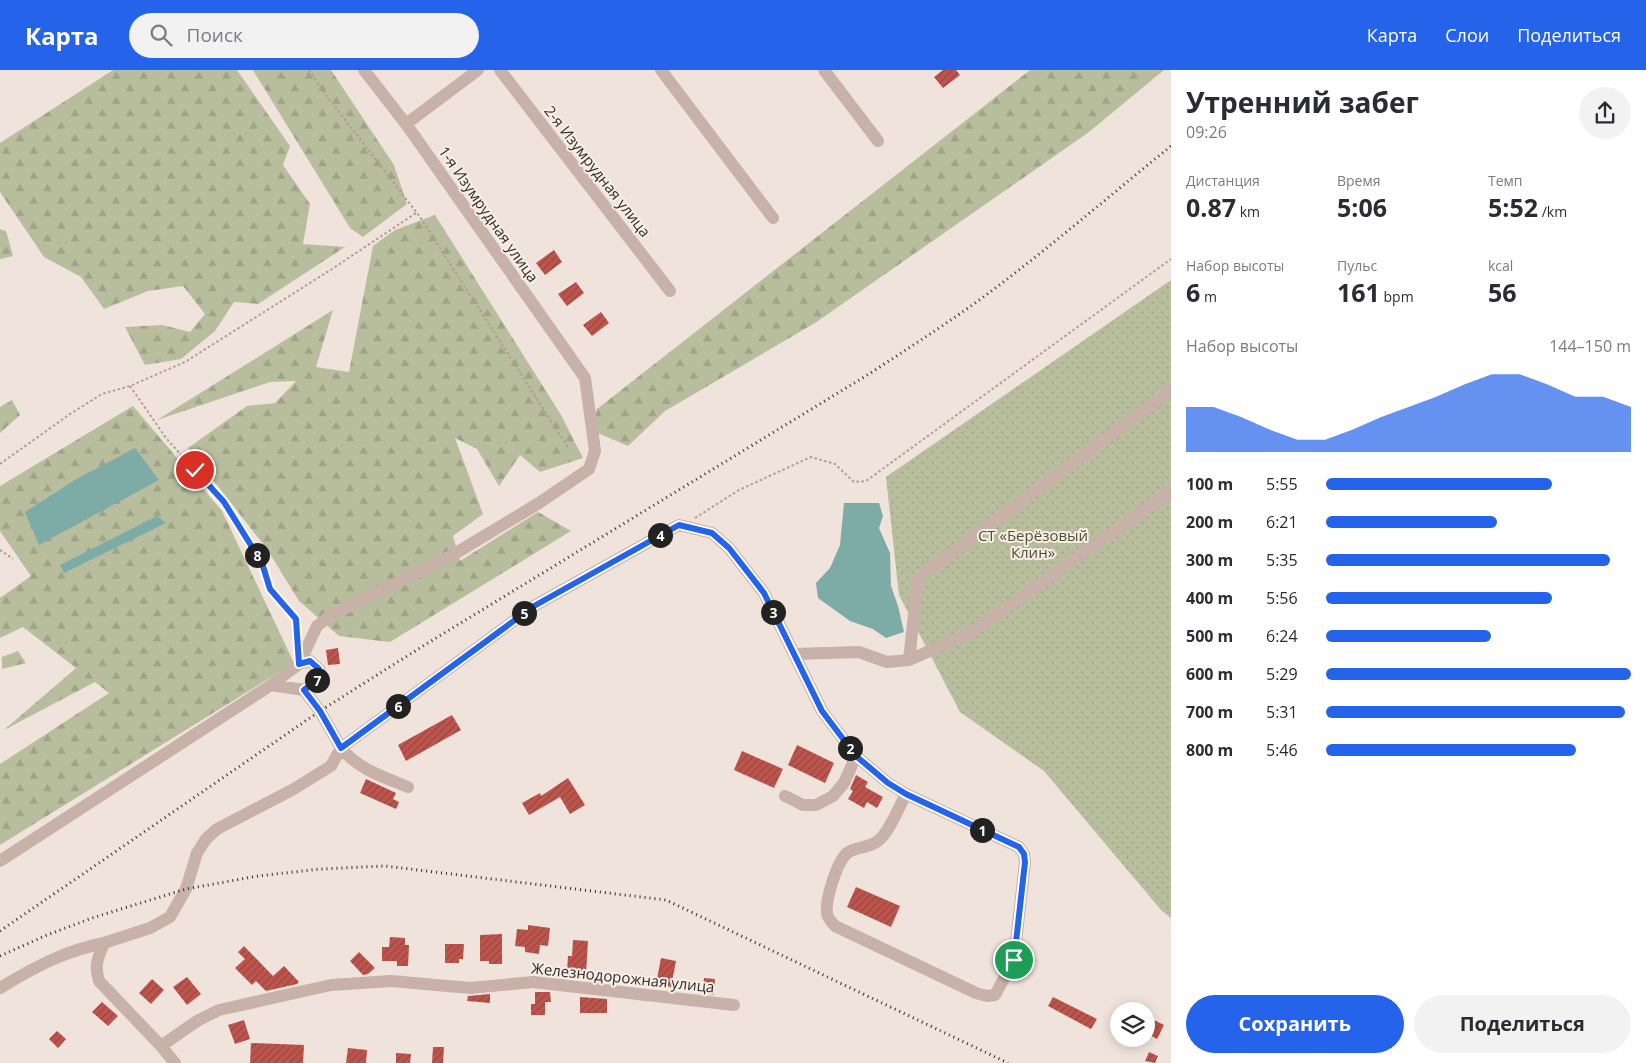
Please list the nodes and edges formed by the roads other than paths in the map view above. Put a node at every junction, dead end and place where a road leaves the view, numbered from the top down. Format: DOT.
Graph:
graph roads {
  1 [pos="364,70"];
  2 [pos="478,70"];
  3 [pos="500,70"];
  4 [pos="662,70"];
  5 [pos="824,70"];
  6 [pos="406,124"];
  7 [pos="878,141"];
  8 [pos="773,218"];
  9 [pos="670,291"];
  10 [pos="1171,390"];
  11 [pos="1171,491"];
  12 [pos="795,654"];
  13 [pos="908,660"];
  14 [pos="299,664"];
  15 [pos="271,685"];
  16 [pos="304,690"];
  17 [pos="341,748"];
  18 [pos="856,756"];
  19 [pos="408,787"];
  20 [pos="906,794"];
  21 [pos="785,796"];
  22 [pos="0,861"];
  23 [pos="104,943"];
  24 [pos="0,988"];
  25 [pos="734,1005"];
  26 [pos="162,1046"];
  27 [pos="175,1063"];
  1 -- 6 [label="street, 1-я Изумрудная улица"];
  2 -- 6 [label="street"];
  3 -- 9 [label="street, 2-я Изумрудная улица"];
  4 -- 8 [label="street"];
  5 -- 7 [label="street"];
  6 -- 14 [label="street, 1-я Изумрудная улица"];
  10 -- 13 [label="street"];
  11 -- 13 [label="street"];
  12 -- 13 [label="street"];
  12 -- 17 [label="street"];
  12 -- 18 [label="street"];
  14 -- 15 [label="street"];
  14 -- 16 [label="street"];
  15 -- 16 [label="street"];
  15 -- 22 [label="street"];
  16 -- 17 [label="street"];
  17 -- 19 [label="street"];
  17 -- 23 [label="street"];
  18 -- 20 [label="street"];
  18 -- 21 [label="street"];
  20 -- 20 [label="street"];
  23 -- 24 [label="street"];
  23 -- 26 [label="street"];
  25 -- 26 [label="street, Железнодорожная улица"];
  26 -- 27 [label="street"];
}
